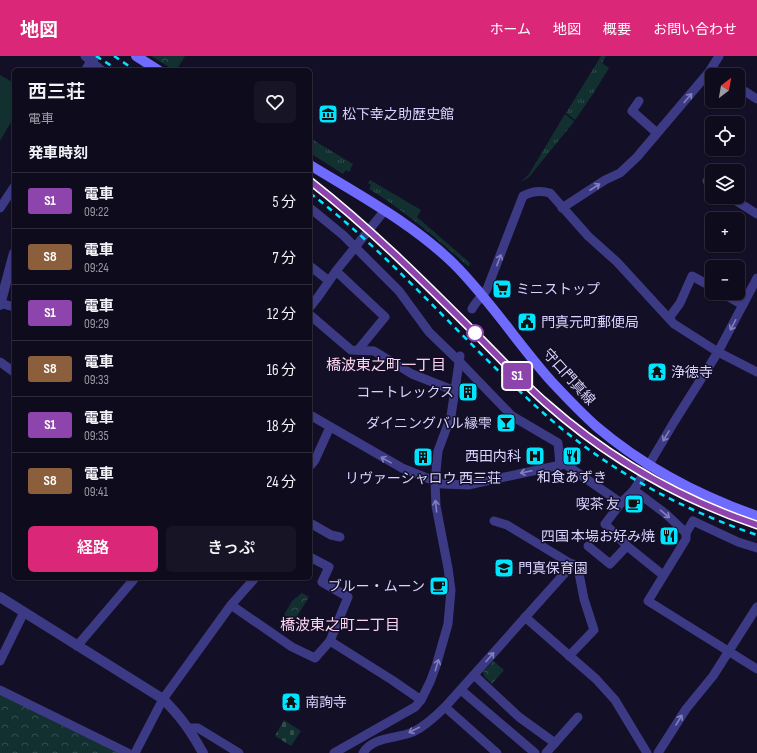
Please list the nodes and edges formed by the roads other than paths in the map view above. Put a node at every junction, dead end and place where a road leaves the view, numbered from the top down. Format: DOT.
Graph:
graph roads {
  1 [pos="136,56"];
  2 [pos="719,56"];
  3 [pos="90,61"];
  4 [pos="99,68"];
  5 [pos="155,68"];
  6 [pos="714,68"];
  7 [pos="705,82"];
  8 [pos="745,91"];
  9 [pos="757,99"];
  10 [pos="639,101"];
  11 [pos="657,133"];
  12 [pos="312,166"];
  13 [pos="12,190"];
  14 [pos="741,204"];
  15 [pos="0,208"];
  16 [pos="562,208"];
  17 [pos="312,210"];
  18 [pos="385,210"];
  19 [pos="757,214"];
  20 [pos="355,248"];
  21 [pos="12,260"];
  22 [pos="312,268"];
  23 [pos="336,271"];
  24 [pos="757,278"];
  25 [pos="329,281"];
  26 [pos="705,283"];
  27 [pos="483,296"];
  28 [pos="734,300"];
  29 [pos="0,304"];
  30 [pos="312,304"];
  31 [pos="743,305"];
  32 [pos="12,307"];
  33 [pos="472,309"];
  34 [pos="312,318"];
  35 [pos="669,318"];
  36 [pos="358,350"];
  37 [pos="718,352"];
  38 [pos="460,359"];
  39 [pos="0,362"];
  40 [pos="12,371"];
  41 [pos="757,372"];
  42 [pos="455,391"];
  43 [pos="312,417"];
  44 [pos="330,427"];
  45 [pos="312,464"];
  46 [pos="649,464"];
  47 [pos="560,465"];
  48 [pos="435,481"];
  49 [pos="634,490"];
  50 [pos="621,503"];
  51 [pos="757,516"];
  52 [pos="494,521"];
  53 [pos="312,524"];
  54 [pos="686,533"];
  55 [pos="340,537"];
  56 [pos="588,546"];
  57 [pos="626,546"];
  58 [pos="757,548"];
  59 [pos="312,558"];
  60 [pos="573,564"];
  61 [pos="663,575"];
  62 [pos="133,580"];
  63 [pos="249,580"];
  64 [pos="0,597"];
  65 [pos="232,605"];
  66 [pos="757,607"];
  67 [pos="24,612"];
  68 [pos="525,617"];
  69 [pos="330,641"];
  70 [pos="78,646"];
  71 [pos="728,651"];
  72 [pos="569,656"];
  73 [pos="0,661"];
  74 [pos="757,668"];
  75 [pos="474,675"];
  76 [pos="0,690"];
  77 [pos="461,690"];
  78 [pos="163,698"];
  79 [pos="421,700"];
  80 [pos="445,707"];
  81 [pos="578,717"];
  82 [pos="190,728"];
  83 [pos="555,743"];
  84 [pos="128,753"];
  85 [pos="135,753"];
  86 [pos="203,753"];
  87 [pos="239,753"];
  88 [pos="334,753"];
  89 [pos="363,753"];
  90 [pos="497,753"];
  91 [pos="535,753"];
  92 [pos="546,753"];
  93 [pos="647,753"];
  94 [pos="658,753"];
  1 -- 5 [label="main road"];
  2 -- 6 [label="street"];
  3 -- 4 [label="street"];
  11 -- 7 [label="street, one-way"];
  8 -- 9 [label="street"];
  10 -- 11 [label="street"];
  16 -- 11 [label="street, one-way"];
  12 -- 18 [label="main road, 守口門真線"];
  13 -- 15 [label="street"];
  14 -- 19 [label="street"];
  27 -- 16 [label="street, one-way"];
  16 -- 35 [label="street"];
  17 -- 20 [label="street"];
  18 -- 20 [label="street"];
  18 -- 27 [label="main road, 守口門真線"];
  20 -- 23 [label="street"];
  20 -- 38 [label="street"];
  21 -- 29 [label="street"];
  22 -- 25 [label="street"];
  23 -- 25 [label="street"];
  23 -- 36 [label="street"];
  24 -- 31 [label="street"];
  25 -- 30 [label="street"];
  26 -- 35 [label="street"];
  27 -- 33 [label="street"];
  27 -- 46 [label="main road, 守口門真線"];
  28 -- 31 [label="street"];
  29 -- 32 [label="street"];
  31 -- 37 [label="street, one-way"];
  34 -- 36 [label="street"];
  35 -- 37 [label="street"];
  36 -- 42 [label="street"];
  37 -- 41 [label="street"];
  37 -- 46 [label="street, one-way"];
  38 -- 42 [label="street"];
  38 -- 47 [label="street"];
  39 -- 40 [label="street"];
  42 -- 48 [label="street"];
  43 -- 44 [label="street"];
  44 -- 45 [label="street"];
  48 -- 44 [label="street, one-way"];
  46 -- 49 [label="street"];
  46 -- 51 [label="main road, 守口門真線"];
  47 -- 48 [label="street, one-way"];
  47 -- 50 [label="street"];
  79 -- 48 [label="street, one-way"];
  49 -- 50 [label="street"];
  49 -- 54 [label="street, one-way"];
  50 -- 57 [label="street"];
  52 -- 60 [label="street"];
  53 -- 55 [label="street"];
  54 -- 58 [label="street"];
  54 -- 61 [label="street"];
  56 -- 57 [label="street"];
  57 -- 61 [label="street"];
  59 -- 69 [label="street"];
  60 -- 68 [label="street"];
  60 -- 72 [label="street"];
  61 -- 71 [label="street"];
  62 -- 70 [label="street"];
  63 -- 65 [label="street"];
  64 -- 67 [label="street"];
  65 -- 69 [label="street"];
  65 -- 78 [label="street"];
  66 -- 71 [label="street"];
  67 -- 70 [label="street"];
  67 -- 73 [label="street"];
  68 -- 72 [label="street"];
  75 -- 68 [label="street, one-way"];
  69 -- 79 [label="street"];
  70 -- 78 [label="street"];
  71 -- 74 [label="street"];
  94 -- 71 [label="street, one-way"];
  72 -- 93 [label="street"];
  75 -- 77 [label="street"];
  75 -- 83 [label="street"];
  76 -- 84 [label="street"];
  77 -- 80 [label="street"];
  77 -- 91 [label="street"];
  78 -- 82 [label="street"];
  78 -- 85 [label="street"];
  79 -- 88 [label="street"];
  80 -- 89 [label="street, one-way"];
  80 -- 90 [label="street"];
  81 -- 83 [label="street"];
  82 -- 86 [label="street"];
  82 -- 87 [label="street"];
  83 -- 92 [label="street"];
}
